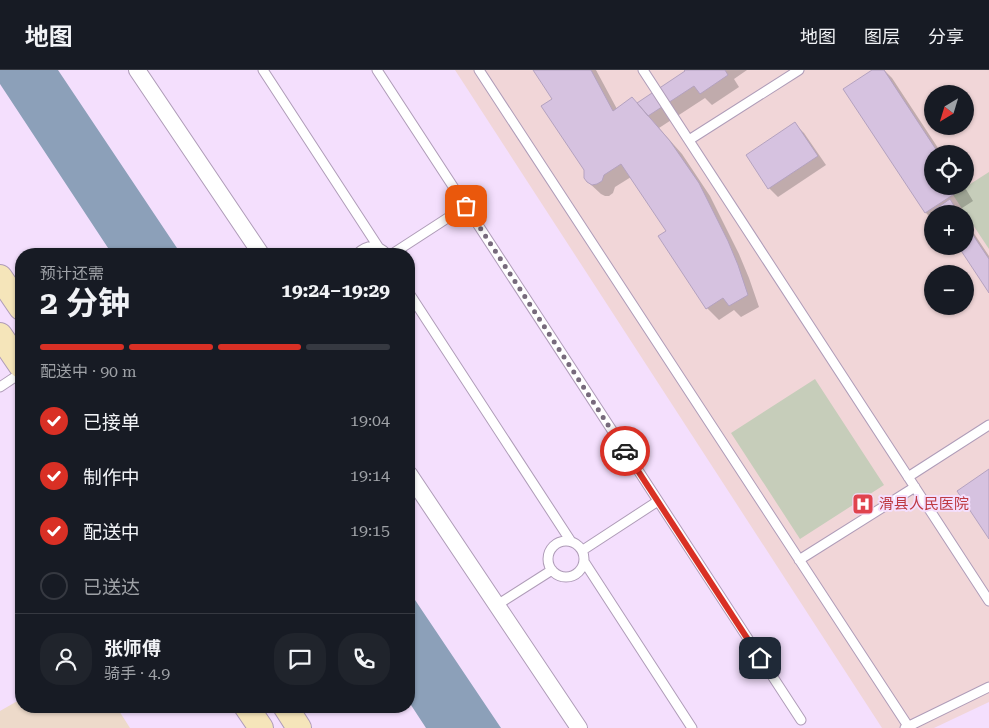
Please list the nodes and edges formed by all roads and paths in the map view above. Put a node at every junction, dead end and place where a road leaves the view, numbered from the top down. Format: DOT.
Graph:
graph roads {
  1 [pos="137,70"];
  2 [pos="263,70"];
  3 [pos="377,70"];
  4 [pos="479,70"];
  5 [pos="643,70"];
  6 [pos="799,70"];
  7 [pos="689,140"];
  8 [pos="466,206"];
  9 [pos="257,248"];
  10 [pos="364,248"];
  11 [pos="379,248"];
  12 [pos="401,248"];
  13 [pos="0,277"];
  14 [pos="15,299"];
  15 [pos="415,302"];
  16 [pos="0,335"];
  17 [pos="15,357"];
  18 [pos="15,377"];
  19 [pos="0,387"];
  20 [pos="989,425"];
  21 [pos="908,477"];
  22 [pos="415,483"];
  23 [pos="915,486"];
  24 [pos="658,501"];
  25 [pos="570,540"];
  26 [pos="582,550"];
  27 [pos="799,560"];
  28 [pos="585,563"];
  29 [pos="552,570"];
  30 [pos="989,601"];
  31 [pos="497,606"];
  32 [pos="989,686"];
  33 [pos="251,713"];
  34 [pos="290,713"];
  35 [pos="801,720"];
  36 [pos="906,727"];
  37 [pos="261,728"];
  38 [pos="300,728"];
  39 [pos="579,728"];
  40 [pos="692,728"];
  1 -- 9 [label="street"];
  2 -- 11 [label="lane"];
  3 -- 8 [label="lane"];
  4 -- 27 [label="lane"];
  5 -- 7 [label="lane"];
  6 -- 7 [label="lane"];
  7 -- 21 [label="lane"];
  8 -- 12 [label="lane"];
  8 -- 24 [label="lane"];
  10 -- 11 [label="lane"];
  13 -- 14 [label="main road"];
  15 -- 25 [label="lane"];
  16 -- 17 [label="main road"];
  18 -- 19 [label="lane"];
  20 -- 21 [label="lane"];
  21 -- 23 [label="lane"];
  22 -- 31 [label="street"];
  23 -- 27 [label="lane"];
  23 -- 30 [label="lane"];
  24 -- 26 [label="lane"];
  24 -- 35 [label="lane"];
  25 -- 26 [label="lane"];
  25 -- 29 [label="lane"];
  26 -- 28 [label="lane"];
  27 -- 36 [label="lane"];
  28 -- 29 [label="lane"];
  28 -- 40 [label="lane"];
  29 -- 31 [label="lane"];
  31 -- 39 [label="street"];
  32 -- 36 [label="lane"];
  33 -- 37 [label="main road"];
  34 -- 38 [label="main road"];
}
